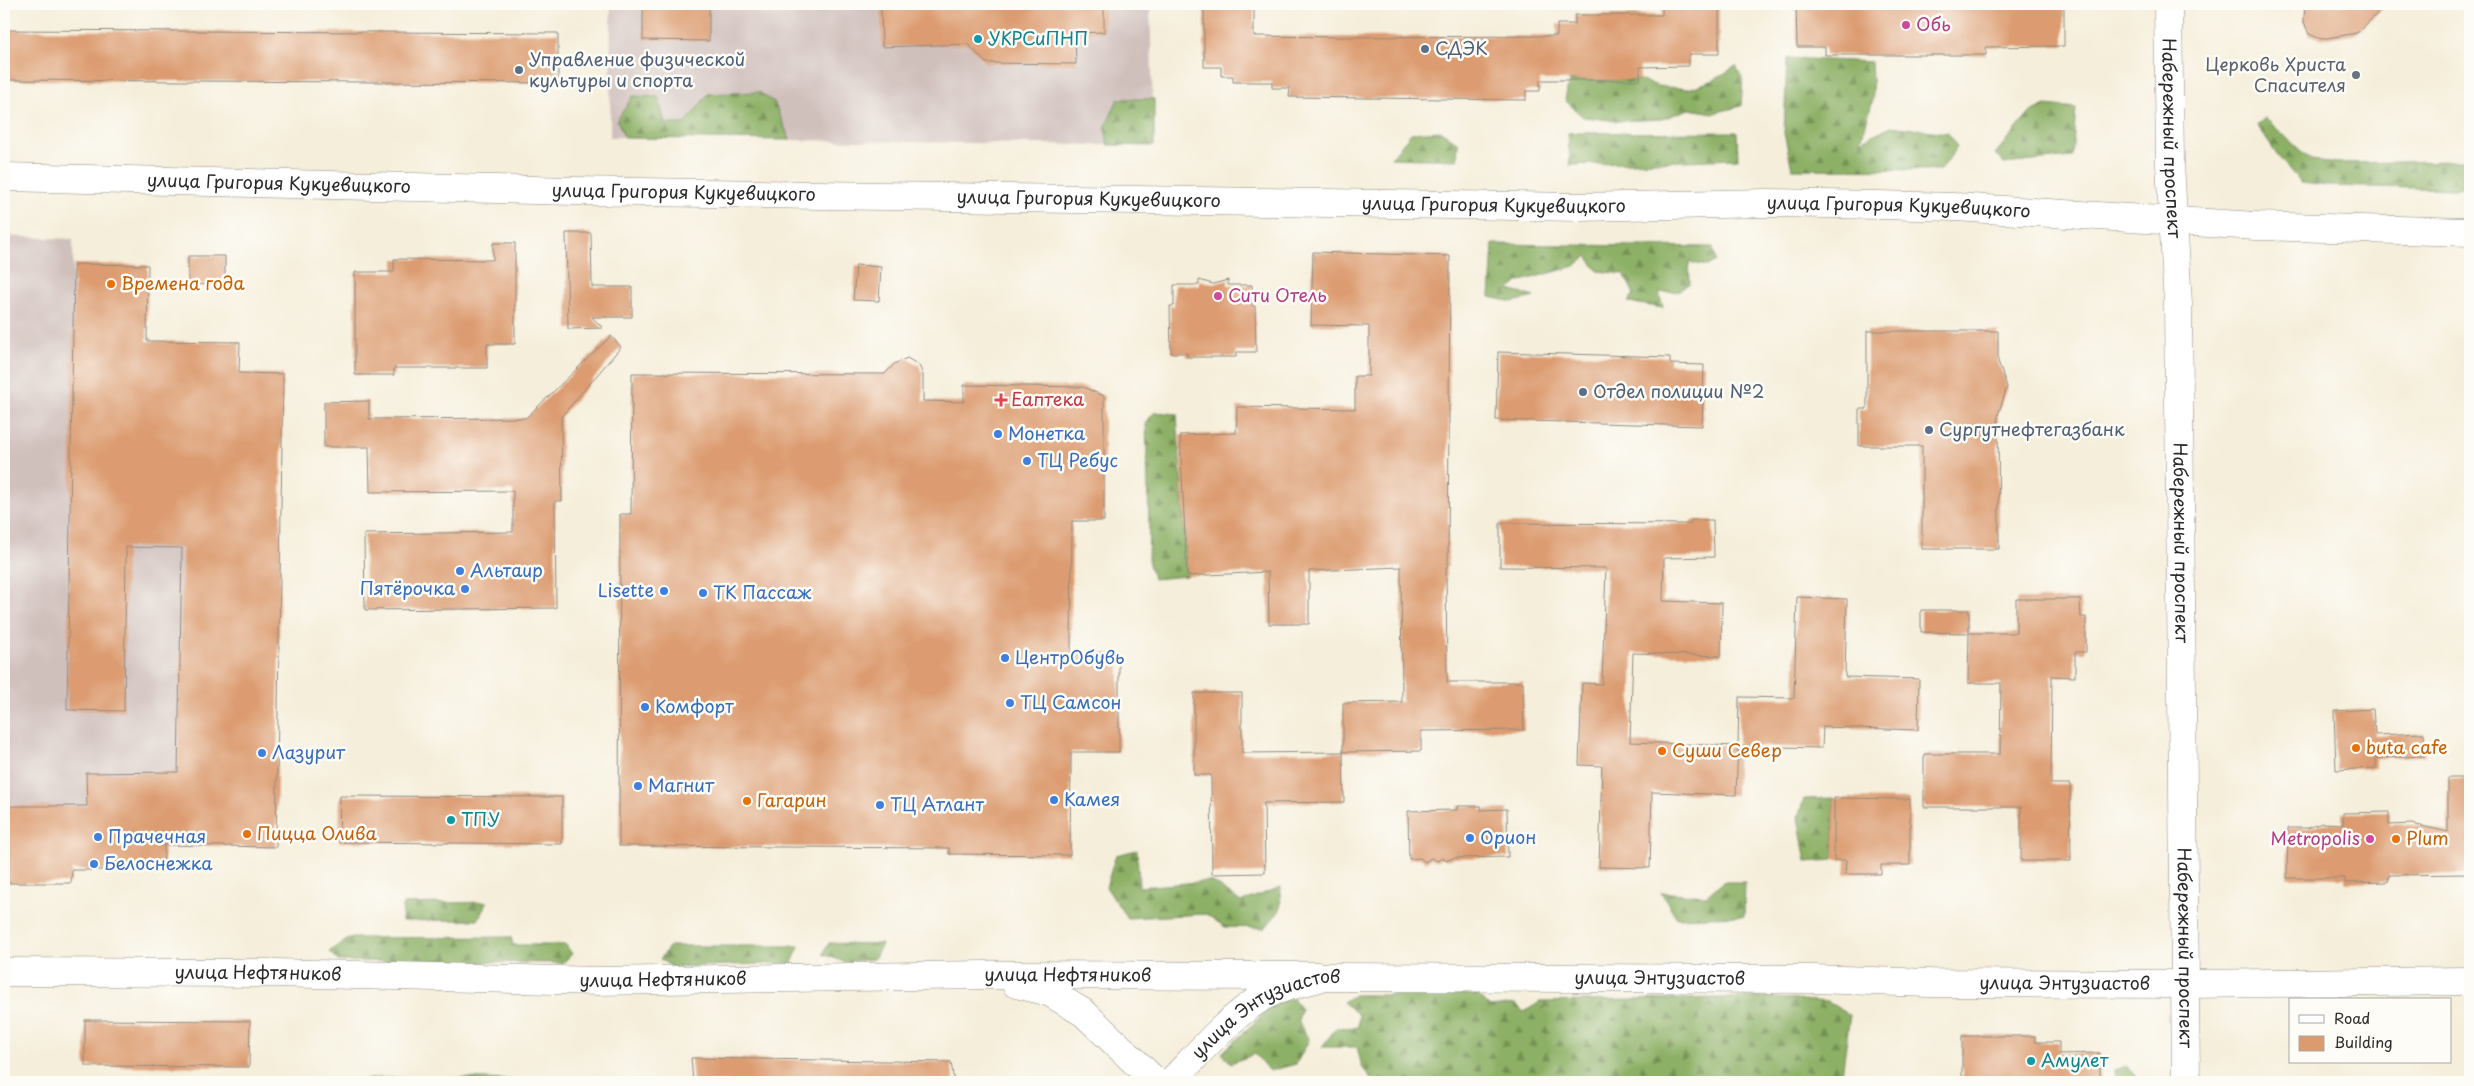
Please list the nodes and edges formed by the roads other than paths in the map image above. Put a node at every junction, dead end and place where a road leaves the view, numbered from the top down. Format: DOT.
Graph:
graph roads {
  1 [pos="2168,4"];
  2 [pos="4,177"];
  3 [pos="2173,221"];
  4 [pos="2470,232"];
  5 [pos="4,972"];
  6 [pos="984,975"];
  7 [pos="1322,977"];
  8 [pos="2470,981"];
  9 [pos="2186,984"];
  10 [pos="1156,1082"];
  11 [pos="1171,1082"];
  12 [pos="2186,1082"];
  1 -- 3 [label="street, Набережный проспект"];
  2 -- 3 [label="street, улица Григория Кукуевицкого"];
  3 -- 4 [label="street, улица Григория Кукуевицкого"];
  3 -- 9 [label="street, Набережный проспект"];
  5 -- 6 [label="street, улица Нефтяников"];
  6 -- 7 [label="street, улица Нефтяников"];
  6 -- 10 [label="street"];
  7 -- 9 [label="street, улица Энтузиастов"];
  7 -- 11 [label="street, улица Энтузиастов"];
  8 -- 9 [label="street, улица Энтузиастов"];
  9 -- 12 [label="street, Набережный проспект"];
}
